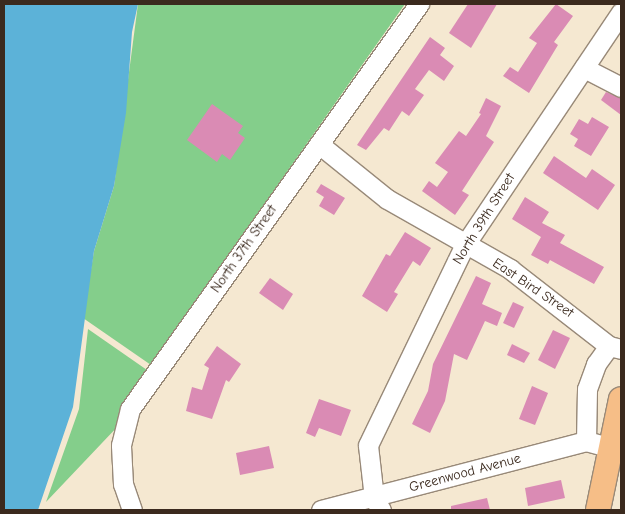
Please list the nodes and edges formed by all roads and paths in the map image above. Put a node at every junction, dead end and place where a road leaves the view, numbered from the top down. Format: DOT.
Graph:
graph roads {
  1 [pos="419,4"];
  2 [pos="621,12"];
  3 [pos="584,68"];
  4 [pos="621,87"];
  5 [pos="319,144"];
  6 [pos="464,246"];
  7 [pos="615,347"];
  8 [pos="621,399"];
  9 [pos="586,441"];
  10 [pos="609,447"];
  11 [pos="377,504"];
  12 [pos="132,510"];
  13 [pos="322,510"];
  14 [pos="598,510"];
  1 -- 5 [label="street, North 37th Street"];
  2 -- 3 [label="street, North 39th Street"];
  3 -- 4 [label="street"];
  3 -- 6 [label="street, North 39th Street"];
  5 -- 6 [label="street, East Bird Street"];
  5 -- 12 [label="street, North 37th Street"];
  6 -- 7 [label="street, East Bird Street"];
  6 -- 11 [label="street, North 39th Street"];
  7 -- 9 [label="street"];
  8 -- 10 [label="main road"];
  9 -- 10 [label="street, Greenwood Avenue"];
  9 -- 11 [label="street, Greenwood Avenue"];
  10 -- 14 [label="main road"];
  11 -- 13 [label="street, Greenwood Avenue"];
}
